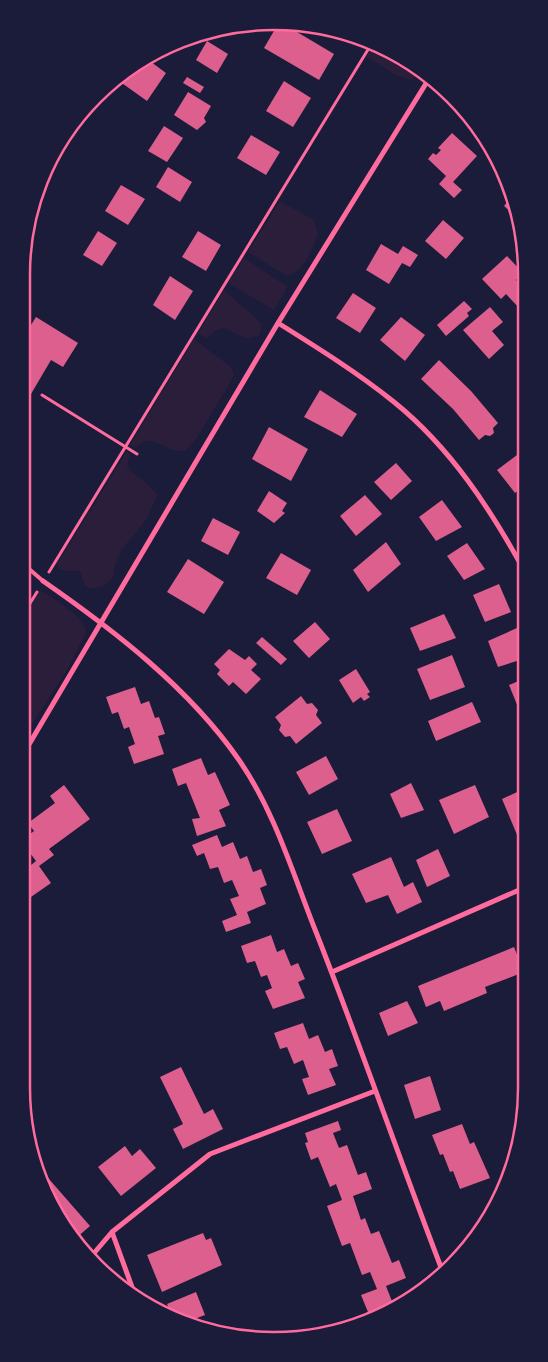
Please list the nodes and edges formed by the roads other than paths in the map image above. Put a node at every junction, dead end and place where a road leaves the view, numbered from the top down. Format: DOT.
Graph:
graph roads {
  1 [pos="426,83"];
  2 [pos="278,323"];
  3 [pos="518,559"];
  4 [pos="30,569"];
  5 [pos="44,581"];
  6 [pos="100,621"];
  7 [pos="30,743"];
  8 [pos="518,891"];
  9 [pos="332,972"];
  10 [pos="374,1090"];
  11 [pos="112,1232"];
  12 [pos="94,1253"];
  13 [pos="441,1266"];
  14 [pos="132,1287"];
  1 -- 2 [label="street"];
  2 -- 3 [label="street"];
  2 -- 6 [label="street"];
  4 -- 5 [label="lane"];
  5 -- 6 [label="street"];
  6 -- 7 [label="street"];
  6 -- 9 [label="street"];
  8 -- 9 [label="street"];
  9 -- 10 [label="street"];
  10 -- 11 [label="street"];
  10 -- 13 [label="street"];
  11 -- 12 [label="street"];
  11 -- 14 [label="street"];
}
